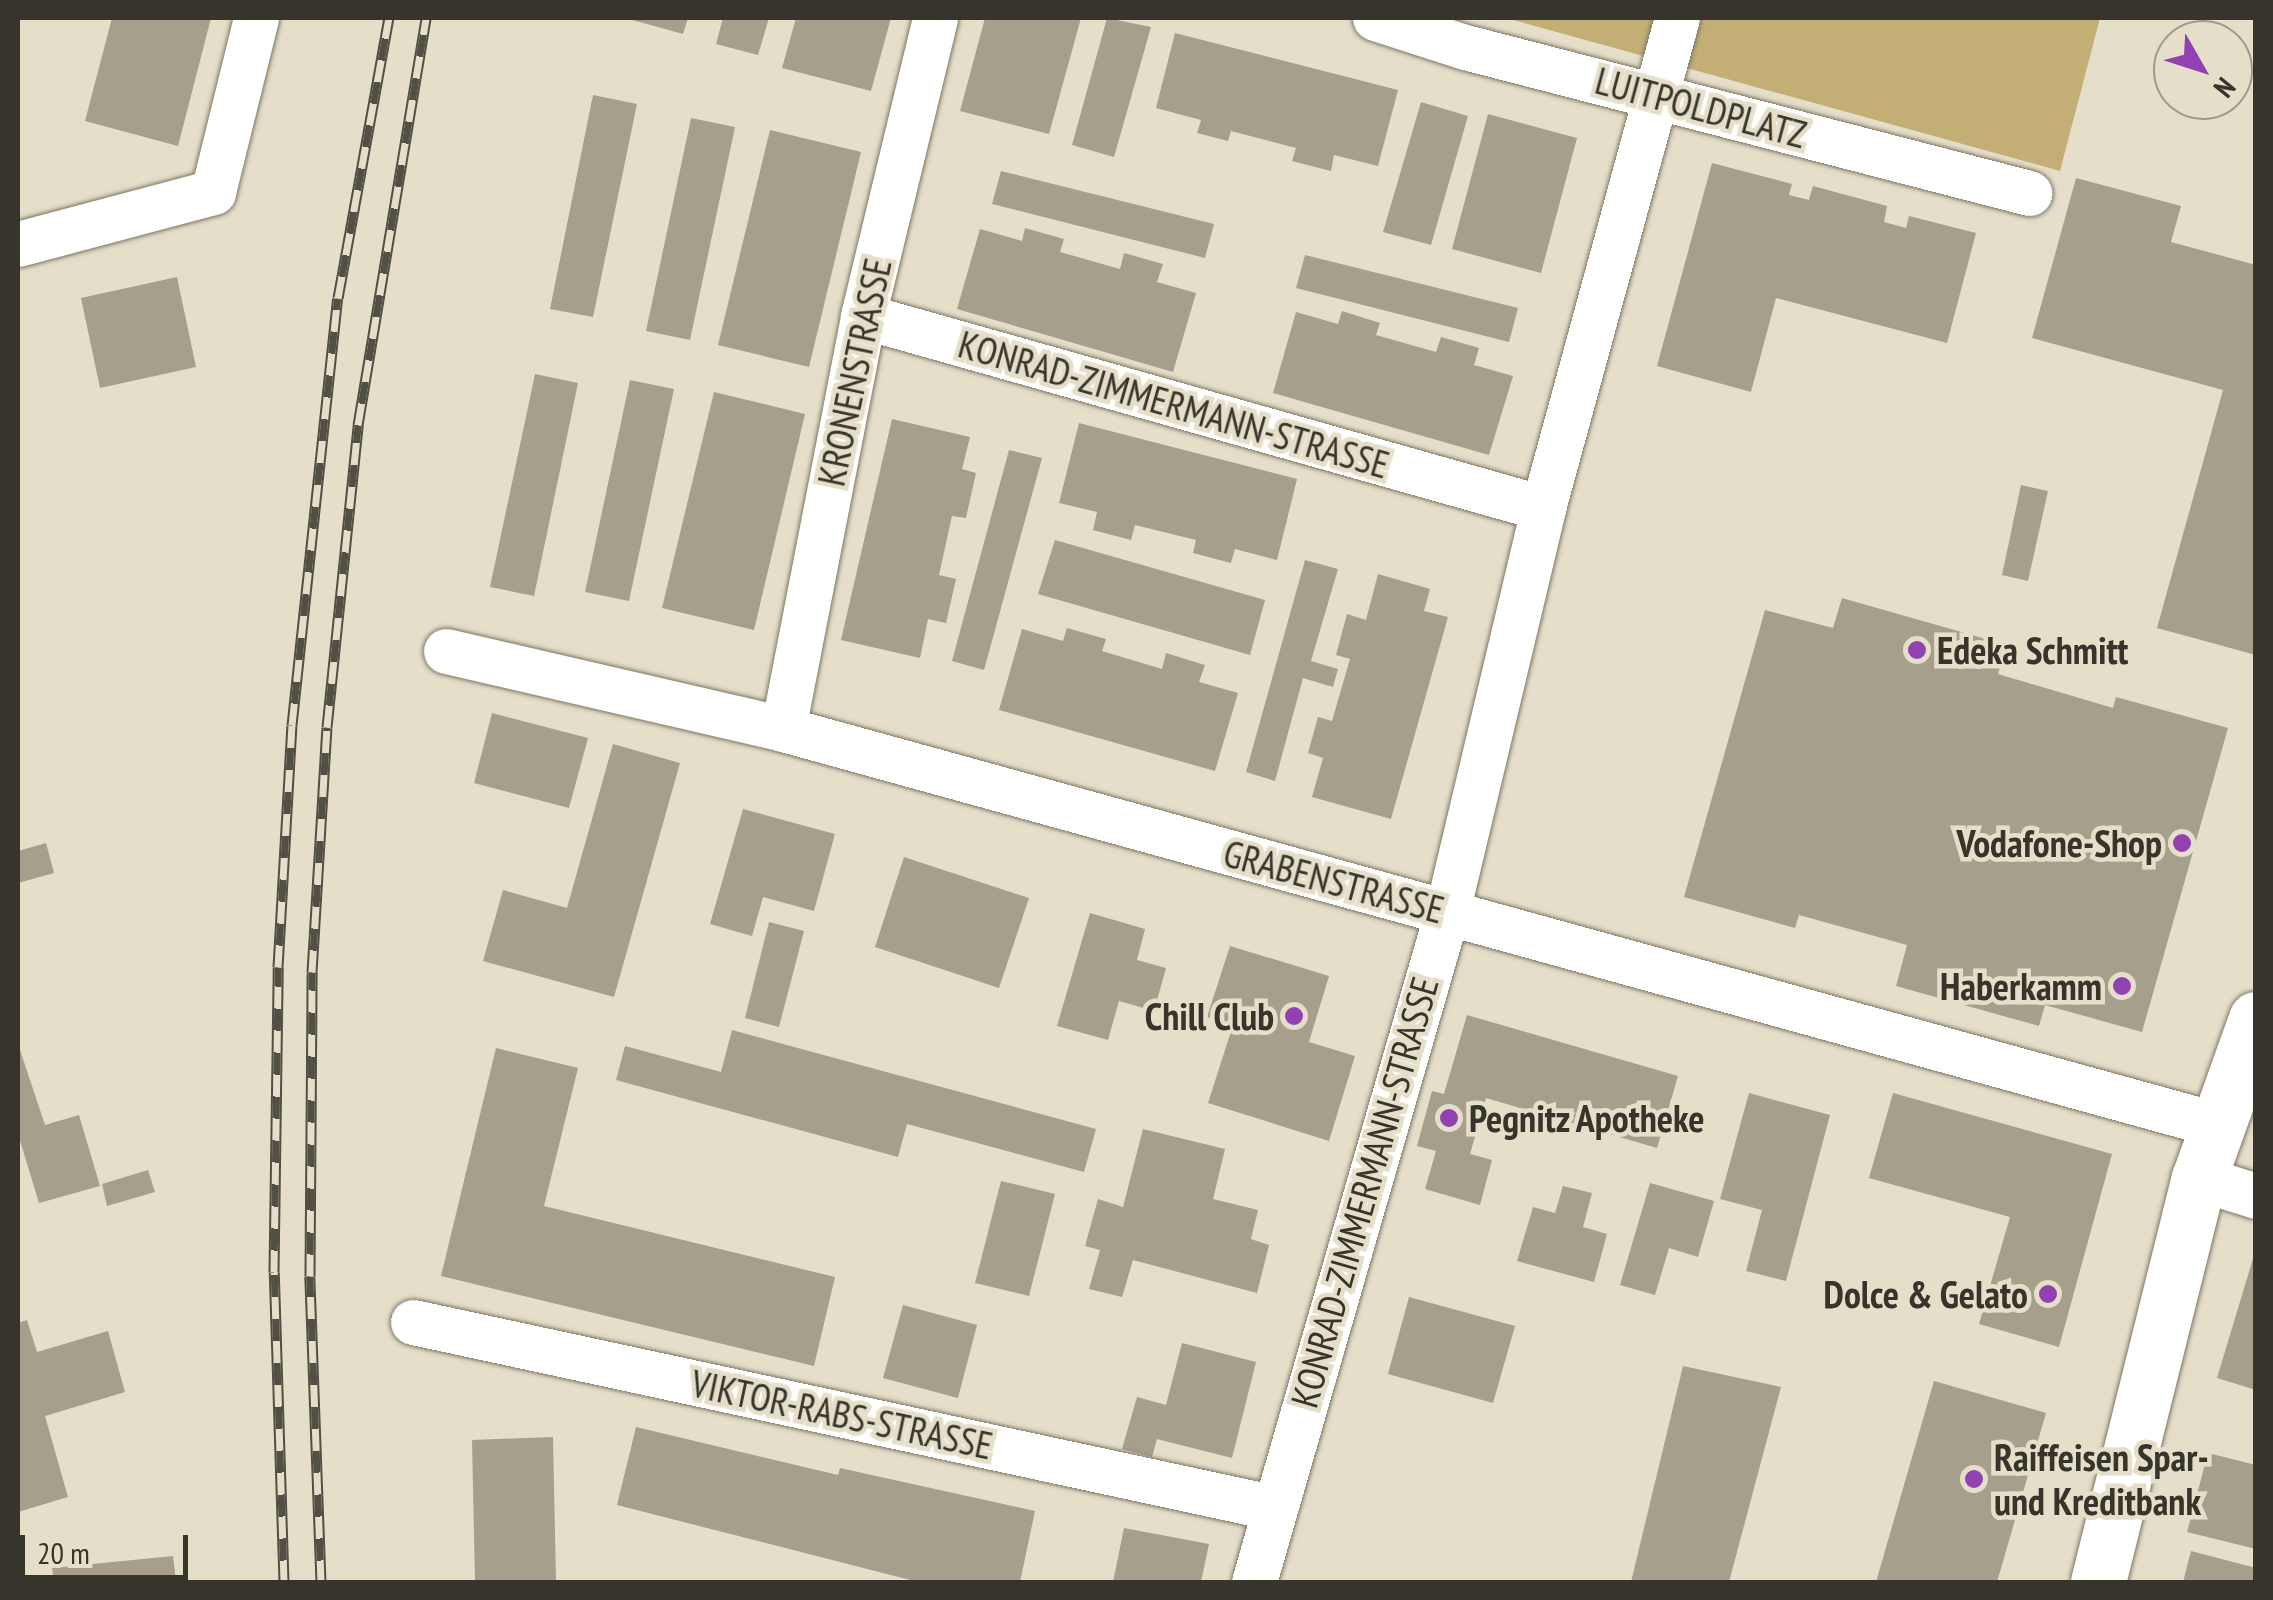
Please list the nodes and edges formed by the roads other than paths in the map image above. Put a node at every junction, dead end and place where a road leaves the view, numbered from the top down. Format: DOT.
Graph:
graph roads {
  1 [pos="256,18"];
  2 [pos="936,18"];
  3 [pos="1374,18"];
  4 [pos="1677,18"];
  5 [pos="1656,94"];
  6 [pos="2029,194"];
  7 [pos="18,244"];
  8 [pos="863,316"];
  9 [pos="1543,508"];
  10 [pos="446,651"];
  11 [pos="783,729"];
  12 [pos="1447,912"];
  13 [pos="2256,1019"];
  14 [pos="2218,1125"];
  15 [pos="2199,1178"];
  16 [pos="2256,1196"];
  17 [pos="413,1322"];
  18 [pos="1271,1507"];
  19 [pos="1254,1582"];
  20 [pos="2098,1582"];
  1 -- 7 [label="street"];
  2 -- 8 [label="street, KRONENSTRASSE"];
  3 -- 5 [label="street, LUITPOLDPLATZ"];
  4 -- 5 [label="street, KONRAD-ZIMMERMANN-STRASSE"];
  5 -- 6 [label="street, LUITPOLDPLATZ"];
  5 -- 9 [label="street, KONRAD-ZIMMERMANN-STRASSE"];
  8 -- 9 [label="street, KONRAD-ZIMMERMANN-STRASSE"];
  8 -- 11 [label="street, KRONENSTRASSE"];
  9 -- 12 [label="street, KONRAD-ZIMMERMANN-STRASSE"];
  10 -- 11 [label="street, GRABENSTRASSE"];
  11 -- 12 [label="street, GRABENSTRASSE"];
  12 -- 14 [label="street, GRABENSTRASSE"];
  12 -- 18 [label="street, KONRAD-ZIMMERMANN-STRASSE"];
  13 -- 14 [label="main road"];
  14 -- 15 [label="main road"];
  15 -- 16 [label="street"];
  15 -- 20 [label="main road"];
  17 -- 18 [label="street, VIKTOR-RABS-STRASSE"];
  18 -- 19 [label="street, KONRAD-ZIMMERMANN-STRASSE"];
}
